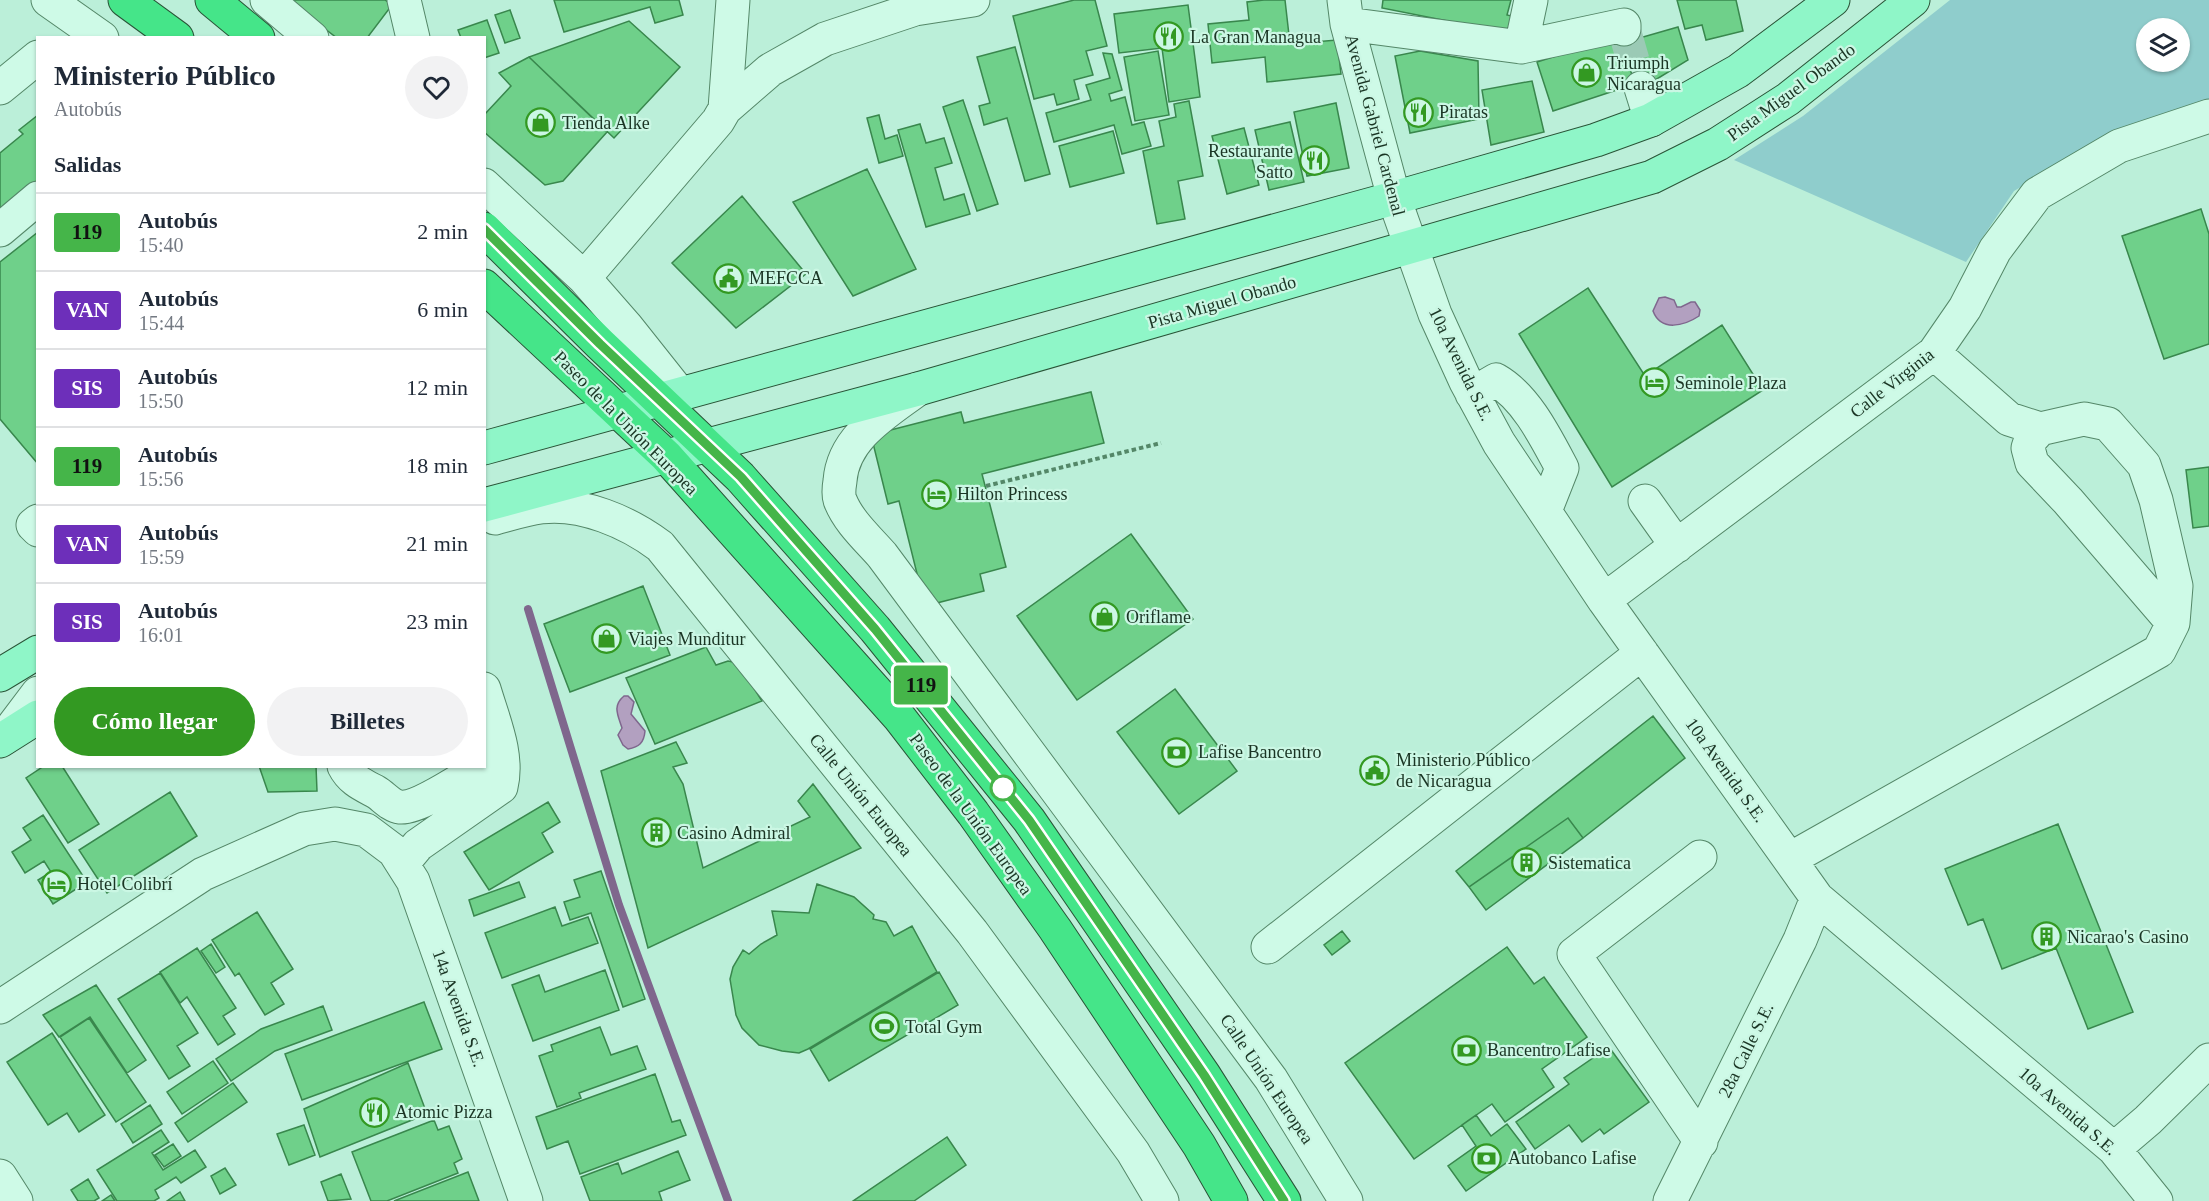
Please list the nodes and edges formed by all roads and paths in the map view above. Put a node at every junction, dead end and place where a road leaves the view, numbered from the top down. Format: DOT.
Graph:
graph roads {
  1 [pos="48,0"];
  2 [pos="106,0"];
  3 [pos="125,0"];
  4 [pos="212,0"];
  5 [pos="267,0"];
  6 [pos="404,0"];
  7 [pos="733,0"];
  8 [pos="973,0"];
  9 [pos="1531,0"];
  10 [pos="1833,0"];
  11 [pos="1913,0"];
  12 [pos="901,4"];
  13 [pos="1346,12"];
  14 [pos="1624,29"];
  15 [pos="83,33"];
  16 [pos="144,36"];
  17 [pos="174,36"];
  18 [pos="256,36"];
  19 [pos="310,36"];
  20 [pos="413,36"];
  21 [pos="1521,47"];
  22 [pos="36,59"];
  23 [pos="0,88"];
  24 [pos="1641,88"];
  25 [pos="725,109"];
  26 [pos="2209,116"];
  27 [pos="1651,120"];
  28 [pos="486,187"];
  29 [pos="1394,198"];
  30 [pos="36,200"];
  31 [pos="0,230"];
  32 [pos="486,231"];
  33 [pos="1410,249"];
  34 [pos="584,278"];
  35 [pos="486,288"];
  36 [pos="1934,353"];
  37 [pos="918,389"];
  38 [pos="670,398"];
  39 [pos="620,412"];
  40 [pos="2040,429"];
  41 [pos="1161,443"];
  42 [pos="709,446"];
  43 [pos="486,447"];
  44 [pos="666,456"];
  45 [pos="986,486"];
  46 [pos="1646,501"];
  47 [pos="486,504"];
  48 [pos="486,520"];
  49 [pos="1677,546"];
  50 [pos="1604,600"];
  51 [pos="2173,623"];
  52 [pos="36,653"];
  53 [pos="1642,653"];
  54 [pos="0,675"];
  55 [pos="36,696"];
  56 [pos="487,705"];
  57 [pos="36,718"];
  58 [pos="2,740"];
  59 [pos="490,762"];
  60 [pos="345,768"];
  61 [pos="480,768"];
  62 [pos="1700,857"];
  63 [pos="1790,860"];
  64 [pos="403,863"];
  65 [pos="1817,898"];
  66 [pos="1268,947"];
  67 [pos="0,1007"];
  68 [pos="2209,1060"];
  69 [pos="1701,1142"];
  70 [pos="2114,1149"];
  71 [pos="0,1176"];
  72 [pos="1230,1197"];
  73 [pos="16,1201"];
  74 [pos="526,1201"];
  75 [pos="1162,1201"];
  76 [pos="1284,1201"];
  77 [pos="1346,1201"];
  78 [pos="1670,1201"];
  79 [pos="2156,1201"];
  1 -- 15 [label="street"];
  2 -- 16 [label="highway"];
  3 -- 17 [label="highway"];
  4 -- 18 [label="highway"];
  5 -- 19 [label="street"];
  6 -- 20 [label="street"];
  7 -- 25 [label="street"];
  8 -- 12 [label="street"];
  9 -- 21 [label="street"];
  10 -- 27 [label="main road"];
  11 -- 33 [label="main road, Pista Miguel Obando"];
  12 -- 25 [label="street"];
  13 -- 21 [label="street"];
  13 -- 29 [label="street, Avenida Gabriel Cardenal"];
  14 -- 21 [label="street"];
  22 -- 23 [label="street"];
  24 -- 27 [label="street"];
  25 -- 34 [label="street"];
  26 -- 36 [label="street, Calle Virginia"];
  27 -- 29 [label="main road"];
  28 -- 34 [label="street"];
  29 -- 33 [label="street, Avenida Gabriel Cardenal"];
  29 -- 38 [label="main road"];
  30 -- 31 [label="street"];
  32 -- 38 [label="highway, Paseo de la Unión Europea"];
  33 -- 37 [label="main road, Pista Miguel Obando"];
  33 -- 50 [label="street, 10a Avenida S.E."];
  34 -- 38 [label="street"];
  35 -- 39 [label="highway, Paseo de la Unión Europea"];
  36 -- 40 [label="street"];
  36 -- 49 [label="street, Calle Virginia"];
  37 -- 42 [label="main road, Pista Miguel Obando"];
  37 -- 77 [label="street, Calle Unión Europea"];
  38 -- 39 [label="main road"];
  38 -- 42 [label="highway, Paseo de la Unión Europea"];
  39 -- 43 [label="main road"];
  39 -- 44 [label="highway, Paseo de la Unión Europea"];
  40 -- 51 [label="street"];
  40 -- 51 [label="street"];
  41 -- 45 [label="path"];
  42 -- 44 [label="main road, Pista Miguel Obando"];
  42 -- 76 [label="highway, Paseo de la Unión Europea"];
  44 -- 47 [label="main road, Pista Miguel Obando"];
  44 -- 72 [label="highway, Paseo de la Unión Europea"];
  46 -- 49 [label="street"];
  48 -- 75 [label="street, Calle Unión Europea"];
  49 -- 50 [label="street, Calle Virginia"];
  50 -- 53 [label="street, 10a Avenida S.E."];
  51 -- 63 [label="street"];
  52 -- 54 [label="main road"];
  53 -- 63 [label="street, 10a Avenida S.E."];
  53 -- 66 [label="street"];
  55 -- 58 [label="street"];
  56 -- 59 [label="street"];
  57 -- 58 [label="main road"];
  59 -- 64 [label="street"];
  60 -- 61 [label="street"];
  62 -- 69 [label="street"];
  63 -- 65 [label="street, 10a Avenida S.E."];
  64 -- 67 [label="street, 14a Avenida S.E."];
  64 -- 74 [label="street, 14a Avenida S.E."];
  65 -- 69 [label="street, 28a Calle S.E."];
  65 -- 70 [label="street, 10a Avenida S.E."];
  68 -- 70 [label="street"];
  69 -- 78 [label="street, 28a Calle S.E."];
  70 -- 79 [label="street, 10a Avenida S.E."];
  71 -- 73 [label="street"];
}
